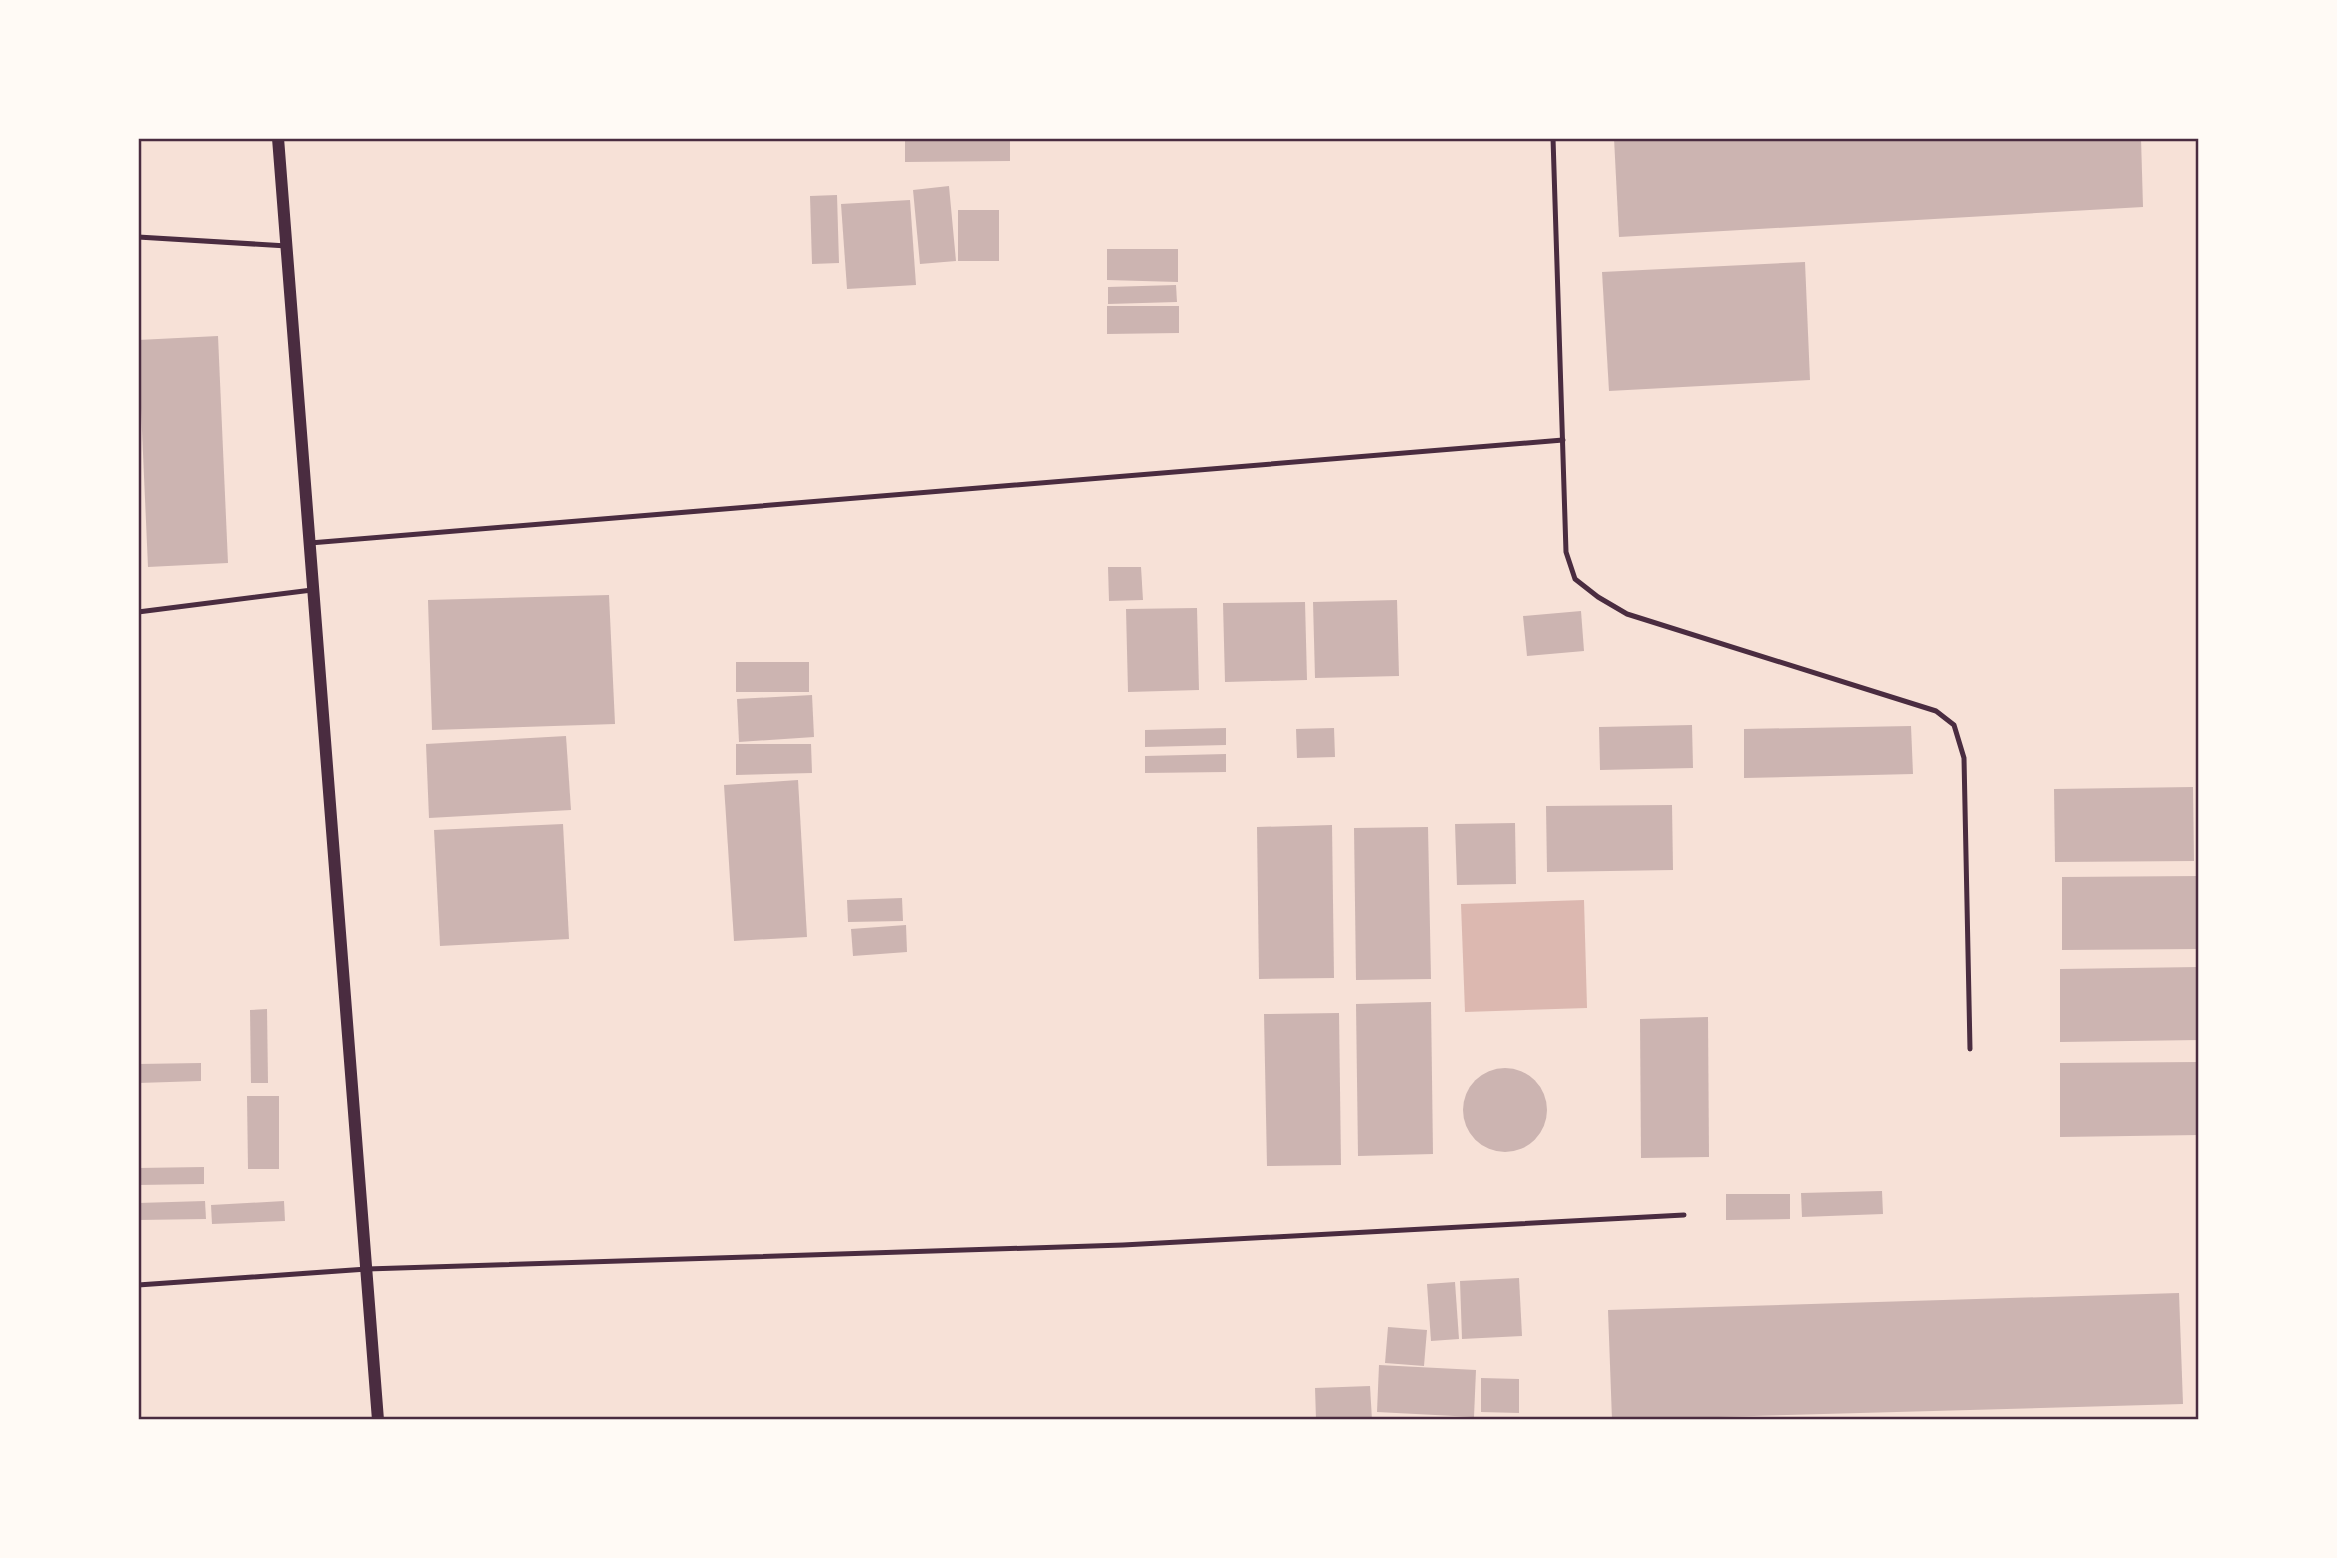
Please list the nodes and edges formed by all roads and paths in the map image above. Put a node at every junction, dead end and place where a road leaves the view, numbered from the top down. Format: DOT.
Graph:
graph roads {
  1 [pos="278,138"];
  2 [pos="1553,138"];
  3 [pos="138,237"];
  4 [pos="287,246"];
  5 [pos="1563,440"];
  6 [pos="310,543"];
  7 [pos="314,590"];
  8 [pos="138,612"];
  9 [pos="1970,1049"];
  10 [pos="1684,1215"];
  11 [pos="367,1269"];
  12 [pos="138,1285"];
  13 [pos="378,1420"];
  1 -- 4 [label="street"];
  2 -- 5 [label="lane"];
  3 -- 4 [label="lane"];
  4 -- 6 [label="street"];
  5 -- 6 [label="lane"];
  5 -- 9 [label="lane"];
  6 -- 7 [label="street"];
  7 -- 8 [label="lane"];
  7 -- 11 [label="street"];
  10 -- 11 [label="lane"];
  11 -- 12 [label="lane"];
  11 -- 13 [label="street"];
}
